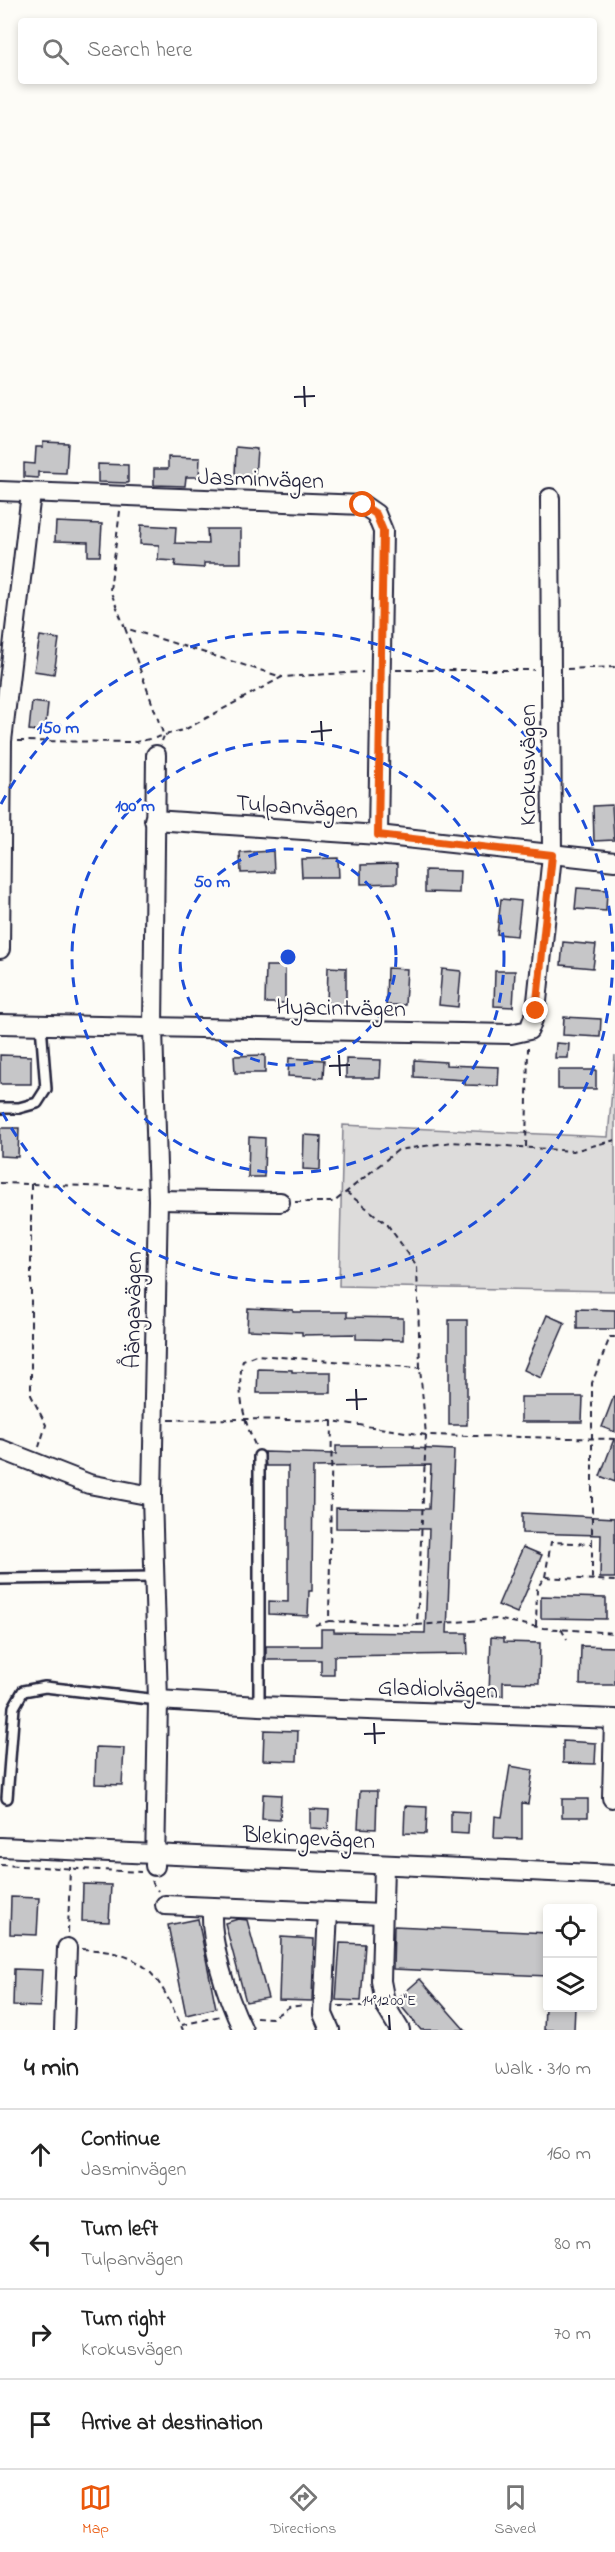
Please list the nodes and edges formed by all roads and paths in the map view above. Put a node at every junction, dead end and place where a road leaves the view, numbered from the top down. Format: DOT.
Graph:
graph roads {
  1 [pos="0,491"];
  2 [pos="31,493"];
  3 [pos="122,497"];
  4 [pos="550,498"];
  5 [pos="125,628"];
  6 [pos="282,677"];
  7 [pos="186,729"];
  8 [pos="164,736"];
  9 [pos="2,741"];
  10 [pos="156,755"];
  11 [pos="154,820"];
  12 [pos="378,835"];
  13 [pos="552,855"];
  14 [pos="615,861"];
  15 [pos="0,949"];
  16 [pos="0,1024"];
  17 [pos="41,1025"];
  18 [pos="153,1028"];
  19 [pos="529,1030"];
  20 [pos="0,1108"];
  21 [pos="615,1140"];
  22 [pos="526,1147"];
  23 [pos="0,1183"];
  24 [pos="31,1184"];
  25 [pos="346,1192"];
  26 [pos="158,1195"];
  27 [pos="280,1202"];
  28 [pos="615,1337"];
  29 [pos="420,1368"];
  30 [pos="243,1419"];
  31 [pos="155,1421"];
  32 [pos="332,1421"];
  33 [pos="426,1435"];
  34 [pos="593,1437"];
  35 [pos="615,1439"];
  36 [pos="0,1449"];
  37 [pos="259,1456"];
  38 [pos="34,1464"];
  39 [pos="152,1496"];
  40 [pos="592,1544"];
  41 [pos="155,1577"];
  42 [pos="545,1577"];
  43 [pos="0,1579"];
  44 [pos="592,1580"];
  45 [pos="615,1581"];
  46 [pos="329,1621"];
  47 [pos="315,1625"];
  48 [pos="417,1625"];
  49 [pos="537,1626"];
  50 [pos="561,1629"];
  51 [pos="615,1633"];
  52 [pos="567,1639"];
  53 [pos="158,1700"];
  54 [pos="259,1706"];
  55 [pos="614,1719"];
  56 [pos="7,1798"];
  57 [pos="612,1798"];
  58 [pos="0,1847"];
  59 [pos="0,1859"];
  60 [pos="0,1865"];
  61 [pos="152,1868"];
  62 [pos="70,1869"];
  63 [pos="384,1870"];
  64 [pos="615,1875"];
  65 [pos="615,1886"];
  66 [pos="165,1905"];
  67 [pos="212,1907"];
  68 [pos="328,1912"];
  69 [pos="382,1914"];
  70 [pos="67,1948"];
  71 [pos="239,2022"];
  72 [pos="181,2025"];
  73 [pos="64,2030"];
  74 [pos="183,2030"];
  75 [pos="330,2030"];
  76 [pos="400,2030"];
  1 -- 2 [label="street, Jasminvägen"];
  2 -- 3 [label="street, Jasminvägen"];
  2 -- 9 [label="street"];
  3 -- 5 [label="path"];
  3 -- 12 [label="street, Jasminvägen"];
  4 -- 13 [label="street, Krokusvägen"];
  5 -- 6 [label="path"];
  5 -- 8 [label="path"];
  7 -- 8 [label="path"];
  8 -- 9 [label="path"];
  9 -- 15 [label="street"];
  10 -- 11 [label="street, Åängavägen"];
  11 -- 12 [label="street, Tulpanvägen"];
  11 -- 18 [label="street, Åängavägen"];
  12 -- 13 [label="street, Tulpanvägen"];
  13 -- 14 [label="street, Tulpanvägen"];
  13 -- 19 [label="street, Krokusvägen"];
  16 -- 17 [label="street, Hyacintvägen"];
  17 -- 18 [label="street, Hyacintvägen"];
  17 -- 20 [label="lane"];
  18 -- 19 [label="street, Hyacintvägen"];
  18 -- 26 [label="street, Åängavägen"];
  19 -- 22 [label="path"];
  21 -- 22 [label="path"];
  22 -- 25 [label="path"];
  23 -- 24 [label="path"];
  24 -- 26 [label="path"];
  24 -- 38 [label="path"];
  25 -- 27 [label="path"];
  25 -- 29 [label="path"];
  26 -- 27 [label="street"];
  26 -- 31 [label="street, Åängavägen"];
  28 -- 34 [label="path"];
  29 -- 30 [label="path"];
  29 -- 33 [label="path"];
  30 -- 31 [label="path"];
  30 -- 32 [label="path"];
  30 -- 37 [label="path"];
  31 -- 39 [label="street, Åängavägen"];
  32 -- 33 [label="path"];
  32 -- 46 [label="path"];
  33 -- 34 [label="path"];
  33 -- 48 [label="path"];
  34 -- 35 [label="path"];
  34 -- 40 [label="path"];
  36 -- 38 [label="street"];
  37 -- 54 [label="lane"];
  38 -- 39 [label="street"];
  39 -- 41 [label="street, Åängavägen"];
  40 -- 42 [label="path"];
  40 -- 44 [label="path"];
  41 -- 43 [label="lane"];
  41 -- 53 [label="street, Åängavägen"];
  42 -- 44 [label="path"];
  42 -- 49 [label="path"];
  44 -- 45 [label="path"];
  46 -- 47 [label="path"];
  46 -- 48 [label="path"];
  48 -- 49 [label="path"];
  49 -- 50 [label="path"];
  50 -- 51 [label="path"];
  50 -- 52 [label="path"];
  53 -- 54 [label="street, Gladiolvägen"];
  53 -- 56 [label="lane"];
  53 -- 61 [label="street, Åängavägen"];
  54 -- 55 [label="street, Gladiolvägen"];
  55 -- 57 [label="street"];
  58 -- 61 [label="street, Blekingevägen"];
  59 -- 61 [label="street, Blekingevägen"];
  60 -- 62 [label="path"];
  61 -- 62 [label="path"];
  61 -- 63 [label="street, Blekingevägen"];
  61 -- 66 [label="path"];
  62 -- 70 [label="path"];
  63 -- 64 [label="street, Blekingevägen"];
  63 -- 65 [label="street, Blekingevägen"];
  63 -- 69 [label="street"];
  66 -- 67 [label="street"];
  67 -- 68 [label="street"];
  67 -- 71 [label="street"];
  68 -- 69 [label="street"];
  68 -- 75 [label="street"];
  69 -- 76 [label="street"];
  70 -- 72 [label="path"];
  70 -- 73 [label="street"];
  71 -- 72 [label="path"];
  72 -- 74 [label="path"];
}
